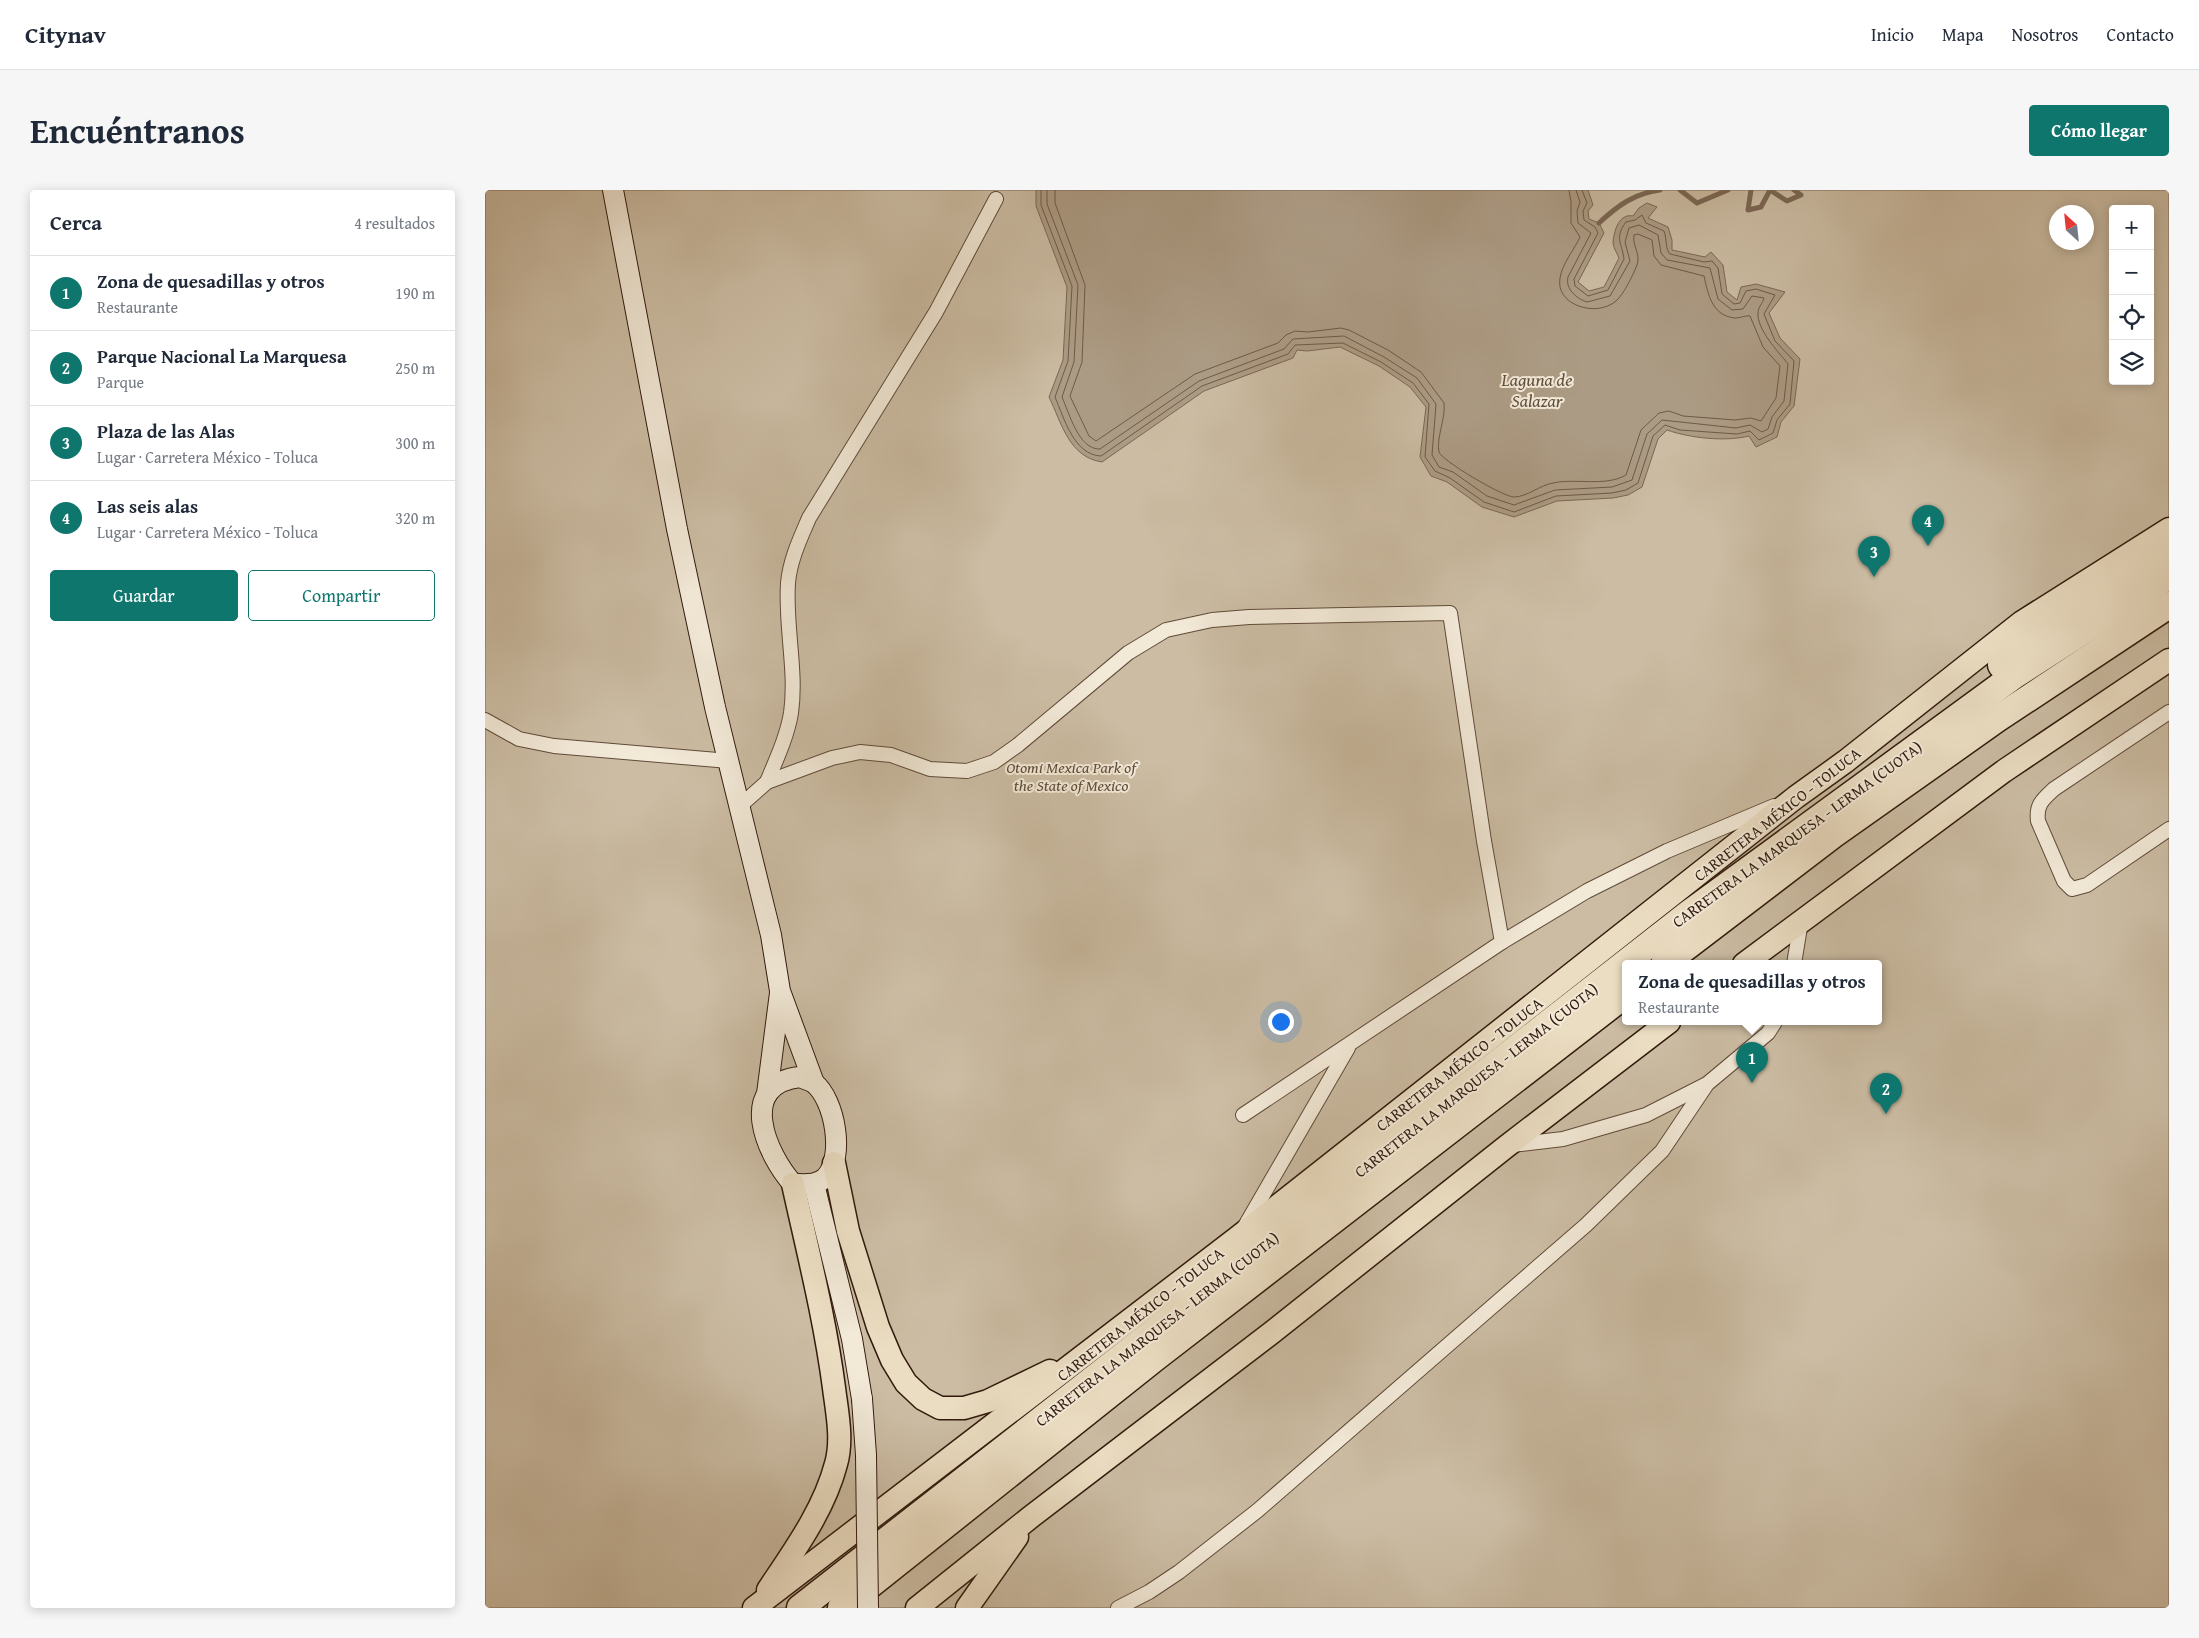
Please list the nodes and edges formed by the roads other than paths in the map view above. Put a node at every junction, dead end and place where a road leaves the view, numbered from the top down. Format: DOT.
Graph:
graph roads {
  1 [pos="613,190"];
  2 [pos="995,199"];
  3 [pos="2169,529"];
  4 [pos="2169,549"];
  5 [pos="2169,576"];
  6 [pos="2169,605"];
  7 [pos="2169,660"];
  8 [pos="2169,712"];
  9 [pos="485,720"];
  10 [pos="729,761"];
  11 [pos="767,782"];
  12 [pos="1795,797"];
  13 [pos="741,805"];
  14 [pos="2169,829"];
  15 [pos="1688,914"];
  16 [pos="1801,921"];
  17 [pos="1502,942"];
  18 [pos="1629,960"];
  19 [pos="1670,960"];
  20 [pos="1749,960"];
  21 [pos="1795,960"];
  22 [pos="1622,966"];
  23 [pos="780,991"];
  24 [pos="1622,997"];
  25 [pos="1665,1025"];
  26 [pos="1773,1025"];
  27 [pos="1351,1043"];
  28 [pos="814,1084"];
  29 [pos="1707,1084"];
  30 [pos="767,1094"];
  31 [pos="1243,1115"];
  32 [pos="1507,1146"];
  33 [pos="834,1163"];
  34 [pos="803,1184"];
  35 [pos="1237,1238"];
  36 [pos="1100,1346"];
  37 [pos="1032,1516"];
  38 [pos="756,1606"];
  39 [pos="800,1608"];
  40 [pos="841,1608"];
  41 [pos="869,1608"];
  42 [pos="917,1608"];
  43 [pos="967,1608"];
  44 [pos="1118,1608"];
  1 -- 10 [label="main road"];
  2 -- 11 [label="street"];
  3 -- 12 [label="main road, CARRETERA MÉXICO - TOLUCA"];
  4 -- 15 [label="highway"];
  5 -- 15 [label="highway, CARRETERA LA MARQUESA - LERMA (CUOTA)"];
  6 -- 19 [label="highway, CARRETERA LA MARQUESA - LERMA (CUOTA)"];
  7 -- 16 [label="main road"];
  8 -- 14 [label="street"];
  9 -- 10 [label="street"];
  10 -- 13 [label="main road"];
  11 -- 13 [label="street"];
  11 -- 17 [label="street"];
  12 -- 17 [label="street"];
  12 -- 35 [label="main road, CARRETERA MÉXICO - TOLUCA"];
  13 -- 23 [label="main road"];
  15 -- 18 [label="highway, CARRETERA LA MARQUESA - LERMA (CUOTA)"];
  16 -- 20 [label="main road"];
  16 -- 21 [label="street"];
  17 -- 27 [label="street"];
  22 -- 39 [label="highway, CARRETERA LA MARQUESA - LERMA (CUOTA)"];
  23 -- 28 [label="main road"];
  23 -- 30 [label="main road"];
  24 -- 40 [label="highway, CARRETERA LA MARQUESA - LERMA (CUOTA)"];
  25 -- 32 [label="main road"];
  26 -- 29 [label="street"];
  27 -- 31 [label="street"];
  27 -- 35 [label="street"];
  28 -- 30 [label="main road"];
  28 -- 33 [label="main road"];
  29 -- 32 [label="street"];
  29 -- 44 [label="street"];
  30 -- 34 [label="main road"];
  32 -- 37 [label="main road"];
  33 -- 34 [label="main road"];
  33 -- 36 [label="main road"];
  34 -- 38 [label="main road"];
  34 -- 41 [label="main road, bridge"];
  35 -- 36 [label="main road, CARRETERA MÉXICO - TOLUCA"];
  36 -- 38 [label="main road, CARRETERA MÉXICO - TOLUCA"];
  37 -- 42 [label="main road"];
  37 -- 43 [label="main road"];
}
